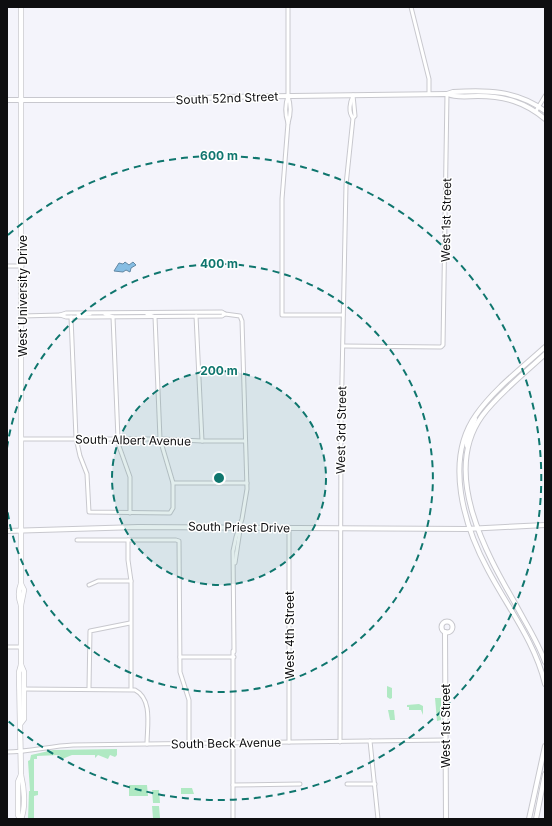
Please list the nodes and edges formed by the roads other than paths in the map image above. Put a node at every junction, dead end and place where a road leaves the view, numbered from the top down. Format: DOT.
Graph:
graph roads {
  1 [pos="21,7"];
  2 [pos="288,7"];
  3 [pos="411,7"];
  4 [pos="430,94"];
  5 [pos="447,94"];
  6 [pos="353,95"];
  7 [pos="288,96"];
  8 [pos="545,96"];
  9 [pos="7,100"];
  10 [pos="21,100"];
  11 [pos="539,106"];
  12 [pos="536,111"];
  13 [pos="545,111"];
  14 [pos="545,119"];
  15 [pos="7,266"];
  16 [pos="22,266"];
  17 [pos="184,312"];
  18 [pos="91,313"];
  19 [pos="102,313"];
  20 [pos="144,313"];
  21 [pos="225,314"];
  22 [pos="60,315"];
  23 [pos="22,316"];
  24 [pos="197,316"];
  25 [pos="343,316"];
  26 [pos="71,317"];
  27 [pos="113,317"];
  28 [pos="155,317"];
  29 [pos="344,346"];
  30 [pos="544,348"];
  31 [pos="545,354"];
  32 [pos="532,367"];
  33 [pos="476,415"];
  34 [pos="76,438"];
  35 [pos="22,439"];
  36 [pos="118,439"];
  37 [pos="160,439"];
  38 [pos="202,441"];
  39 [pos="245,441"];
  40 [pos="468,446"];
  41 [pos="173,483"];
  42 [pos="247,483"];
  43 [pos="130,513"];
  44 [pos="545,525"];
  45 [pos="240,528"];
  46 [pos="289,528"];
  47 [pos="340,528"];
  48 [pos="471,528"];
  49 [pos="479,528"];
  50 [pos="7,531"];
  51 [pos="22,531"];
  52 [pos="77,540"];
  53 [pos="128,540"];
  54 [pos="130,581"];
  55 [pos="89,584"];
  56 [pos="130,623"];
  57 [pos="445,632"];
  58 [pos="7,647"];
  59 [pos="21,647"];
  60 [pos="180,657"];
  61 [pos="234,657"];
  62 [pos="545,662"];
  63 [pos="21,665"];
  64 [pos="545,684"];
  65 [pos="89,688"];
  66 [pos="24,689"];
  67 [pos="131,689"];
  68 [pos="21,723"];
  69 [pos="445,740"];
  70 [pos="370,741"];
  71 [pos="289,742"];
  72 [pos="340,742"];
  73 [pos="189,743"];
  74 [pos="233,743"];
  75 [pos="147,744"];
  76 [pos="545,746"];
  77 [pos="7,752"];
  78 [pos="20,752"];
  79 [pos="545,774"];
  80 [pos="300,784"];
  81 [pos="347,784"];
  82 [pos="375,784"];
  83 [pos="233,785"];
  84 [pos="532,800"];
  85 [pos="538,801"];
  86 [pos="20,819"];
  87 [pos="233,819"];
  88 [pos="378,819"];
  89 [pos="446,819"];
  90 [pos="529,819"];
  91 [pos="536,819"];
  1 -- 10 [label="main road, West University Drive"];
  2 -- 7 [label="street"];
  3 -- 4 [label="street"];
  4 -- 5 [label="main road, South 52nd Street"];
  4 -- 6 [label="main road, South 52nd Street"];
  5 -- 11 [label="main road"];
  5 -- 12 [label="main road"];
  5 -- 29 [label="street, West 1st Street"];
  6 -- 7 [label="main road, South 52nd Street"];
  6 -- 25 [label="street, West 3rd Street"];
  7 -- 10 [label="main road, South 52nd Street"];
  7 -- 25 [label="street"];
  8 -- 11 [label="street"];
  9 -- 10 [label="main road, South 52nd Street"];
  10 -- 16 [label="main road, West University Drive"];
  11 -- 12 [label="street"];
  11 -- 13 [label="main road"];
  12 -- 14 [label="main road"];
  15 -- 16 [label="street"];
  16 -- 23 [label="main road, West University Drive"];
  17 -- 20 [label="street"];
  17 -- 21 [label="street"];
  17 -- 24 [label="street"];
  18 -- 19 [label="street"];
  18 -- 22 [label="street"];
  18 -- 26 [label="street"];
  19 -- 20 [label="street"];
  19 -- 27 [label="street"];
  20 -- 28 [label="street"];
  21 -- 24 [label="street"];
  21 -- 39 [label="street"];
  22 -- 23 [label="street"];
  22 -- 26 [label="street"];
  23 -- 35 [label="main road, West University Drive"];
  24 -- 28 [label="street"];
  24 -- 38 [label="street"];
  25 -- 29 [label="street, West 3rd Street"];
  26 -- 27 [label="street"];
  26 -- 34 [label="street"];
  27 -- 28 [label="street"];
  27 -- 36 [label="street"];
  28 -- 37 [label="street"];
  29 -- 47 [label="street, West 3rd Street"];
  30 -- 32 [label="main road"];
  30 -- 33 [label="main road"];
  31 -- 32 [label="main road"];
  32 -- 40 [label="main road"];
  33 -- 40 [label="main road"];
  33 -- 48 [label="main road"];
  34 -- 35 [label="street, South Albert Avenue"];
  34 -- 36 [label="street, South Albert Avenue"];
  34 -- 43 [label="street, South Priest Drive"];
  35 -- 51 [label="main road, West University Drive"];
  36 -- 37 [label="street, South Albert Avenue"];
  36 -- 43 [label="street"];
  37 -- 38 [label="street, South Albert Avenue"];
  37 -- 41 [label="street"];
  38 -- 39 [label="street, South Albert Avenue"];
  39 -- 42 [label="street"];
  40 -- 49 [label="main road"];
  41 -- 42 [label="street"];
  41 -- 43 [label="street, South Priest Drive"];
  42 -- 45 [label="street"];
  44 -- 49 [label="main road, South Priest Drive"];
  45 -- 46 [label="main road, South Priest Drive"];
  45 -- 51 [label="main road, South Priest Drive"];
  45 -- 61 [label="street"];
  46 -- 47 [label="main road, South Priest Drive"];
  46 -- 71 [label="street, West 4th Street"];
  47 -- 48 [label="main road, South Priest Drive"];
  47 -- 72 [label="street, West 3rd Street"];
  48 -- 49 [label="main road, South Priest Drive"];
  48 -- 64 [label="main road"];
  49 -- 62 [label="main road"];
  50 -- 51 [label="main road, South Priest Drive"];
  51 -- 59 [label="main road, West University Drive"];
  52 -- 53 [label="street, South Priest Drive"];
  53 -- 54 [label="street"];
  53 -- 60 [label="street, South Priest Drive"];
  54 -- 55 [label="street"];
  54 -- 56 [label="street"];
  56 -- 65 [label="street"];
  56 -- 67 [label="street"];
  57 -- 69 [label="main road, West 1st Street"];
  58 -- 59 [label="street"];
  59 -- 63 [label="main road, West University Drive"];
  60 -- 61 [label="street"];
  60 -- 73 [label="street"];
  61 -- 74 [label="street"];
  63 -- 66 [label="main road, West University Drive"];
  63 -- 68 [label="main road, West University Drive"];
  65 -- 66 [label="street"];
  65 -- 67 [label="street"];
  66 -- 68 [label="main road, West University Drive"];
  67 -- 75 [label="street"];
  68 -- 78 [label="main road, West University Drive"];
  69 -- 70 [label="street, South Beck Avenue"];
  69 -- 89 [label="main road, West 1st Street"];
  70 -- 72 [label="street, South Beck Avenue"];
  70 -- 82 [label="street"];
  71 -- 72 [label="street, South Beck Avenue"];
  71 -- 74 [label="street, South Beck Avenue"];
  73 -- 74 [label="street, South Beck Avenue"];
  73 -- 75 [label="street, South Beck Avenue"];
  74 -- 83 [label="street"];
  75 -- 78 [label="street, South Beck Avenue"];
  76 -- 84 [label="main road"];
  77 -- 78 [label="street, South Beck Avenue"];
  78 -- 86 [label="main road, West University Drive"];
  79 -- 85 [label="main road"];
  80 -- 83 [label="street"];
  81 -- 82 [label="street"];
  82 -- 88 [label="street"];
  83 -- 87 [label="street"];
  84 -- 85 [label="main road"];
  84 -- 90 [label="main road"];
  85 -- 91 [label="main road"];
}
